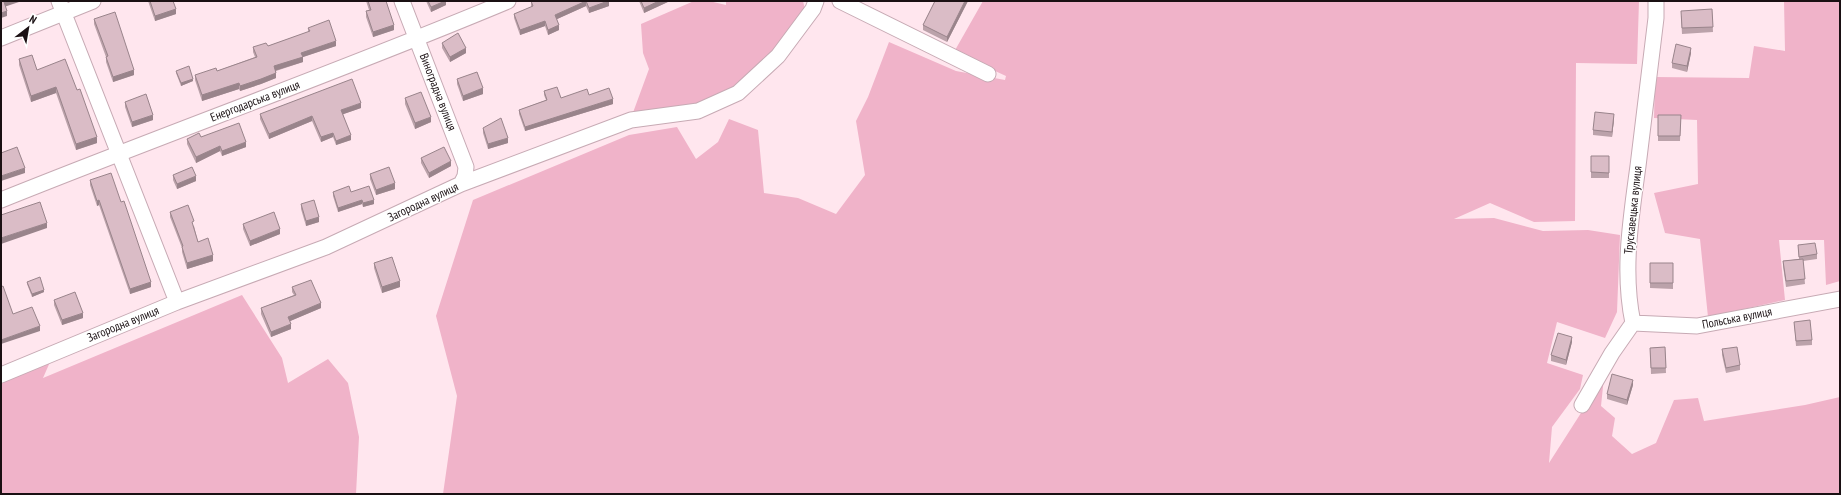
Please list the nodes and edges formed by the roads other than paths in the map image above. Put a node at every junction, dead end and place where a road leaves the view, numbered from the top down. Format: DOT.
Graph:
graph roads {
  1 [pos="93,1"];
  2 [pos="402,1"];
  3 [pos="508,1"];
  4 [pos="816,1"];
  5 [pos="840,1"];
  6 [pos="1656,1"];
  7 [pos="61,7"];
  8 [pos="1,38"];
  9 [pos="418,39"];
  10 [pos="988,74"];
  11 [pos="118,153"];
  12 [pos="461,184"];
  13 [pos="1,200"];
  14 [pos="1840,299"];
  15 [pos="177,302"];
  16 [pos="1633,323"];
  17 [pos="1,375"];
  18 [pos="1582,405"];
  1 -- 7 [label="street"];
  2 -- 9 [label="street, Виноградна вулиця"];
  3 -- 9 [label="street, Енергодарська вулиця"];
  4 -- 12 [label="street, Загородна вулиця"];
  5 -- 10 [label="street"];
  6 -- 16 [label="street, Трускавецька вулиця"];
  7 -- 8 [label="street"];
  7 -- 11 [label="street"];
  9 -- 11 [label="street, Енергодарська вулиця"];
  9 -- 12 [label="street, Виноградна вулиця"];
  11 -- 13 [label="street, Енергодарська вулиця"];
  11 -- 15 [label="street"];
  12 -- 15 [label="street, Загородна вулиця"];
  14 -- 16 [label="street, Польська вулиця"];
  15 -- 17 [label="street, Загородна вулиця"];
  16 -- 18 [label="street"];
}
